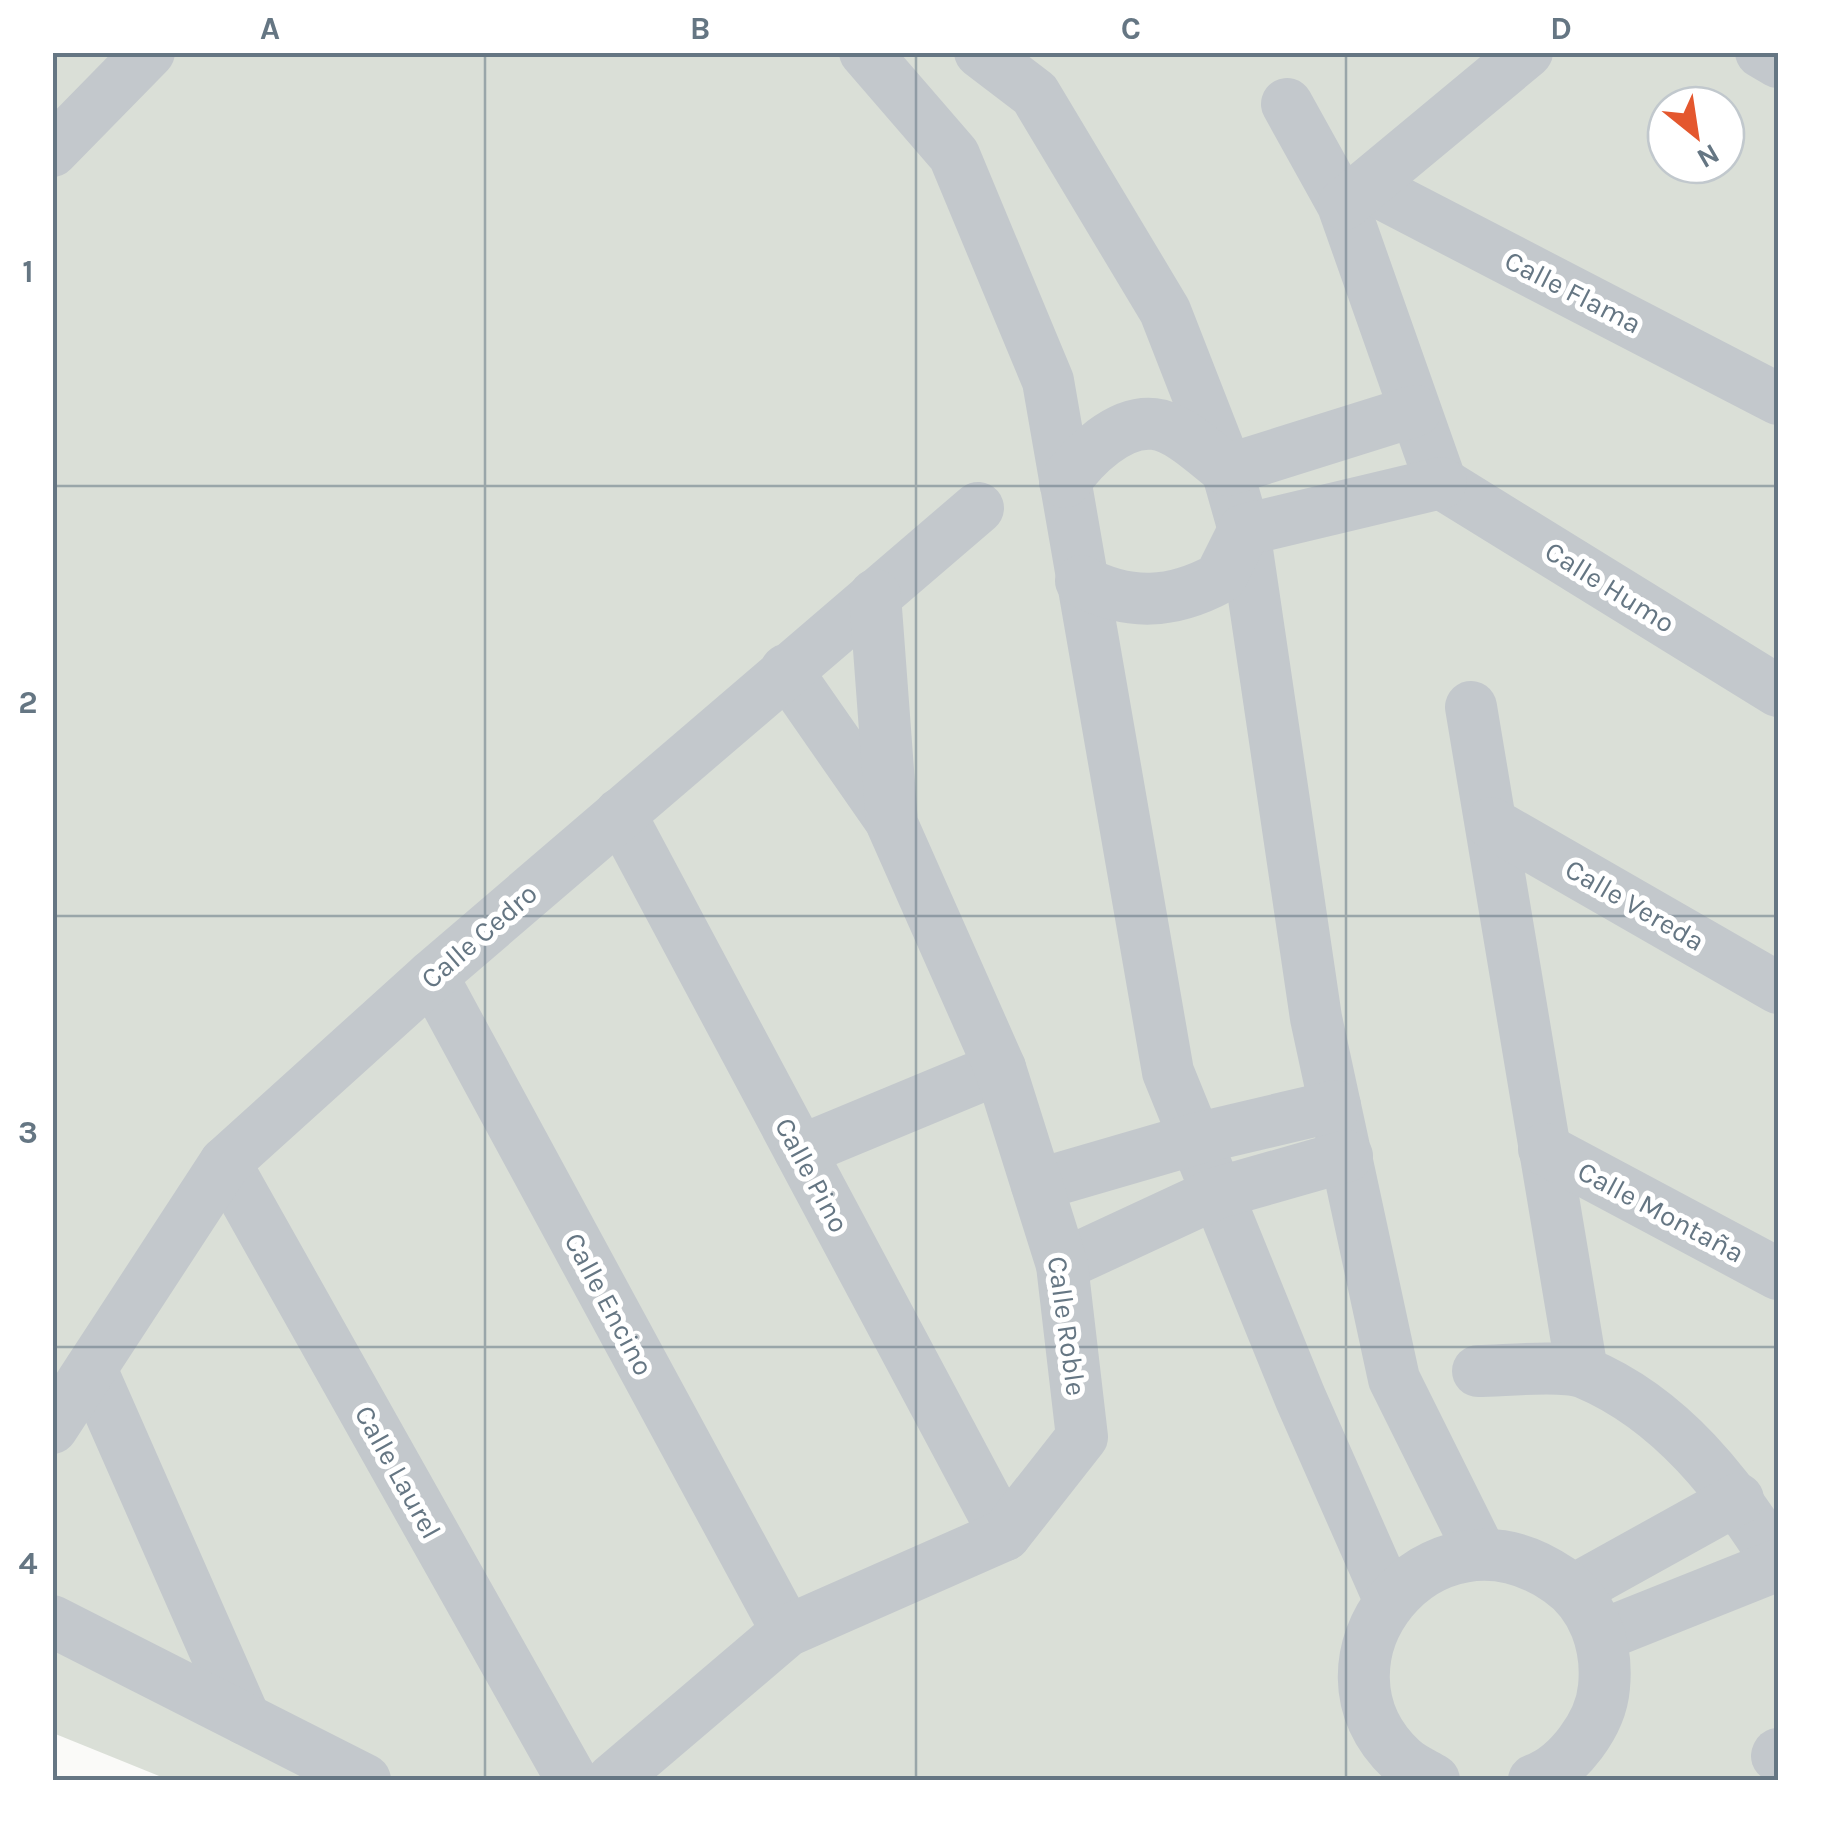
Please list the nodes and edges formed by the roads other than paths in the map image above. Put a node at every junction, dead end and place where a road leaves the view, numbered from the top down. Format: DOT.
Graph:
graph roads {
  1 [pos="149,52"];
  2 [pos="865,52"];
  3 [pos="980,52"];
  4 [pos="1528,52"];
  5 [pos="1761,52"];
  6 [pos="1778,62"];
  7 [pos="1287,104"];
  8 [pos="52,151"];
  9 [pos="1355,195"];
  10 [pos="1778,398"];
  11 [pos="1415,411"];
  12 [pos="1227,470"];
  13 [pos="1065,482"];
  14 [pos="1441,483"];
  15 [pos="978,508"];
  16 [pos="1244,530"];
  17 [pos="1080,581"];
  18 [pos="875,595"];
  19 [pos="786,670"];
  20 [pos="1778,691"];
  21 [pos="1471,708"];
  22 [pos="620,814"];
  23 [pos="1491,822"];
  24 [pos="892,824"];
  25 [pos="432,976"];
  26 [pos="1778,988"];
  27 [pos="1000,1068"];
  28 [pos="1334,1106"];
  29 [pos="1195,1140"];
  30 [pos="1544,1149"];
  31 [pos="800,1151"];
  32 [pos="1347,1156"];
  33 [pos="224,1163"];
  34 [pos="1038,1185"];
  35 [pos="1217,1193"];
  36 [pos="1062,1265"];
  37 [pos="1778,1274"];
  38 [pos="91,1368"];
  39 [pos="1478,1371"];
  40 [pos="1582,1371"];
  41 [pos="52,1428"];
  42 [pos="1738,1499"];
  43 [pos="1005,1536"];
  44 [pos="1480,1552"];
  45 [pos="1778,1564"];
  46 [pos="1574,1590"];
  47 [pos="1389,1600"];
  48 [pos="52,1622"];
  49 [pos="786,1632"];
  50 [pos="1600,1636"];
  51 [pos="245,1719"];
  52 [pos="365,1780"];
  53 [pos="572,1780"];
  54 [pos="612,1780"];
  55 [pos="1434,1780"];
  56 [pos="1534,1780"];
  1 -- 8 [label="street"];
  2 -- 13 [label="street"];
  3 -- 12 [label="street"];
  4 -- 9 [label="street"];
  5 -- 6 [label="street"];
  7 -- 9 [label="street"];
  9 -- 10 [label="street, Calle Flama"];
  9 -- 11 [label="street"];
  11 -- 12 [label="street"];
  11 -- 14 [label="street"];
  12 -- 13 [label="street"];
  12 -- 16 [label="street"];
  13 -- 17 [label="street"];
  14 -- 16 [label="street"];
  14 -- 20 [label="street, Calle Humo"];
  15 -- 18 [label="street, Calle Cedro"];
  16 -- 17 [label="street"];
  16 -- 28 [label="street"];
  17 -- 29 [label="street"];
  18 -- 19 [label="street, Calle Cedro"];
  18 -- 24 [label="street, Calle Roble"];
  19 -- 22 [label="street, Calle Cedro"];
  19 -- 24 [label="street"];
  21 -- 23 [label="street"];
  22 -- 25 [label="street, Calle Cedro"];
  22 -- 31 [label="street, Calle Pino"];
  23 -- 26 [label="street, Calle Vereda"];
  23 -- 30 [label="street"];
  24 -- 27 [label="street, Calle Roble"];
  25 -- 33 [label="street, Calle Cedro"];
  25 -- 49 [label="street, Calle Encino"];
  27 -- 31 [label="street"];
  27 -- 34 [label="street, Calle Roble"];
  28 -- 29 [label="street"];
  28 -- 32 [label="street"];
  29 -- 34 [label="street"];
  29 -- 35 [label="street"];
  30 -- 37 [label="street, Calle Montaña"];
  30 -- 40 [label="street"];
  31 -- 43 [label="street, Calle Pino"];
  32 -- 35 [label="street"];
  32 -- 44 [label="street"];
  33 -- 38 [label="street, Calle Cedro"];
  33 -- 53 [label="street, Calle Laurel"];
  34 -- 36 [label="street, Calle Roble"];
  35 -- 36 [label="street"];
  35 -- 47 [label="street"];
  36 -- 43 [label="street, Calle Roble"];
  38 -- 41 [label="street, Calle Cedro"];
  38 -- 51 [label="street"];
  39 -- 40 [label="street"];
  40 -- 42 [label="street"];
  42 -- 45 [label="street"];
  42 -- 46 [label="street"];
  43 -- 49 [label="street, Calle Roble"];
  44 -- 46 [label="street"];
  44 -- 47 [label="street"];
  45 -- 50 [label="street"];
  46 -- 50 [label="street"];
  47 -- 55 [label="street"];
  48 -- 51 [label="street"];
  49 -- 54 [label="street, Calle Roble"];
  50 -- 56 [label="street"];
  51 -- 52 [label="street"];
}
